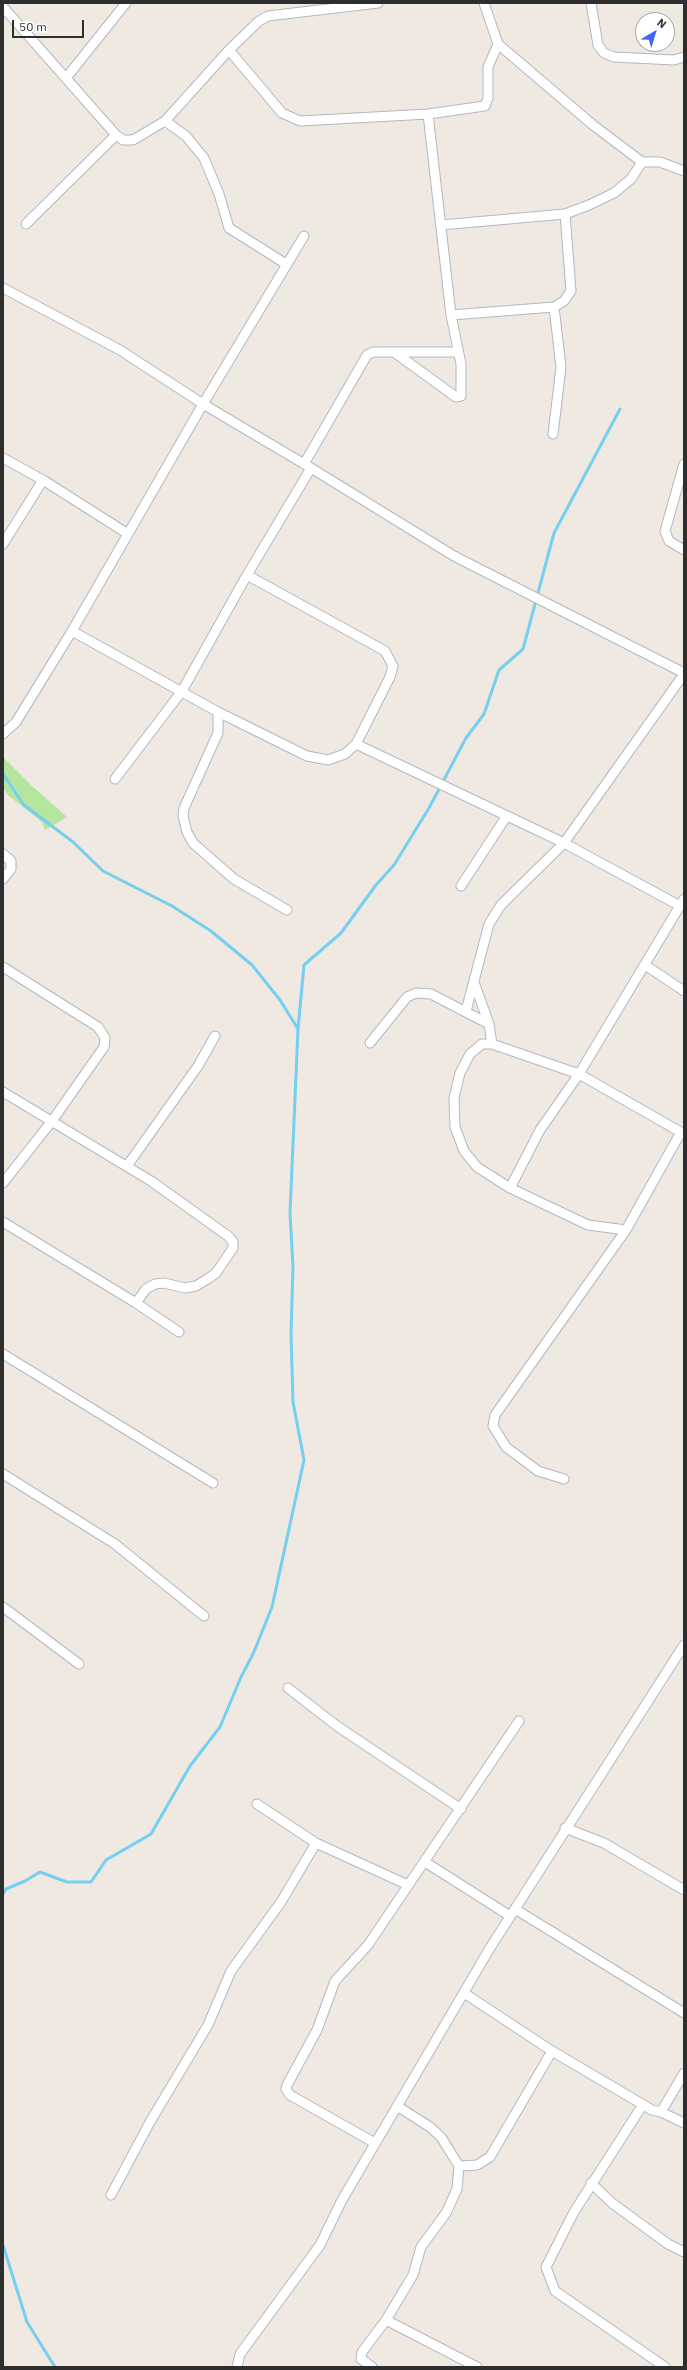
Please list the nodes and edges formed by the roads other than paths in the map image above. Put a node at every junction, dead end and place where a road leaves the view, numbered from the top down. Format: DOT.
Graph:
graph roads {
  1 [pos="126,3"];
  2 [pos="378,3"];
  3 [pos="484,3"];
  4 [pos="591,3"];
  5 [pos="364,4"];
  6 [pos="3,6"];
  7 [pos="498,44"];
  8 [pos="229,50"];
  9 [pos="684,57"];
  10 [pos="66,78"];
  11 [pos="428,114"];
  12 [pos="165,121"];
  13 [pos="116,135"];
  14 [pos="642,162"];
  15 [pos="684,171"];
  16 [pos="565,214"];
  17 [pos="26,224"];
  18 [pos="441,225"];
  19 [pos="304,236"];
  20 [pos="286,264"];
  21 [pos="3,288"];
  22 [pos="554,307"];
  23 [pos="451,315"];
  24 [pos="394,352"];
  25 [pos="458,352"];
  26 [pos="202,404"];
  27 [pos="553,434"];
  28 [pos="3,458"];
  29 [pos="684,464"];
  30 [pos="308,466"];
  31 [pos="43,480"];
  32 [pos="128,534"];
  33 [pos="3,544"];
  34 [pos="684,550"];
  35 [pos="247,575"];
  36 [pos="72,631"];
  37 [pos="684,674"];
  38 [pos="182,691"];
  39 [pos="218,712"];
  40 [pos="3,734"];
  41 [pos="356,744"];
  42 [pos="115,779"];
  43 [pos="506,817"];
  44 [pos="564,843"];
  45 [pos="3,854"];
  46 [pos="3,879"];
  47 [pos="461,886"];
  48 [pos="682,903"];
  49 [pos="287,910"];
  50 [pos="645,965"];
  51 [pos="3,967"];
  52 [pos="475,985"];
  53 [pos="684,991"];
  54 [pos="466,1011"];
  55 [pos="489,1024"];
  56 [pos="215,1036"];
  57 [pos="370,1043"];
  58 [pos="492,1044"];
  59 [pos="579,1074"];
  60 [pos="3,1092"];
  61 [pos="52,1121"];
  62 [pos="682,1133"];
  63 [pos="127,1166"];
  64 [pos="3,1183"];
  65 [pos="510,1188"];
  66 [pos="3,1222"];
  67 [pos="626,1230"];
  68 [pos="136,1303"];
  69 [pos="179,1332"];
  70 [pos="3,1354"];
  71 [pos="3,1474"];
  72 [pos="564,1479"];
  73 [pos="213,1483"];
  74 [pos="3,1608"];
  75 [pos="204,1616"];
  76 [pos="684,1645"];
  77 [pos="79,1664"];
  78 [pos="288,1688"];
  79 [pos="519,1721"];
  80 [pos="256,1804"];
  81 [pos="461,1809"];
  82 [pos="565,1828"];
  83 [pos="316,1843"];
  84 [pos="425,1862"];
  85 [pos="408,1885"];
  86 [pos="684,1890"];
  87 [pos="513,1913"];
  88 [pos="464,1993"];
  89 [pos="684,2012"];
  90 [pos="552,2051"];
  91 [pos="684,2073"];
  92 [pos="397,2106"];
  93 [pos="642,2106"];
  94 [pos="661,2112"];
  95 [pos="684,2123"];
  96 [pos="375,2143"];
  97 [pos="459,2166"];
  98 [pos="591,2183"];
  99 [pos="111,2194"];
  100 [pos="684,2252"];
  101 [pos="386,2320"];
  102 [pos="237,2367"];
  103 [pos="372,2367"];
  104 [pos="476,2367"];
  105 [pos="665,2367"];
  1 -- 10 [label="street"];
  2 -- 5 [label="street"];
  3 -- 7 [label="street"];
  4 -- 9 [label="street"];
  5 -- 8 [label="street"];
  6 -- 10 [label="street"];
  7 -- 11 [label="street"];
  7 -- 14 [label="street"];
  8 -- 11 [label="street"];
  8 -- 12 [label="street"];
  10 -- 13 [label="street"];
  11 -- 18 [label="street"];
  12 -- 13 [label="street"];
  12 -- 20 [label="street"];
  13 -- 17 [label="street"];
  14 -- 15 [label="street"];
  14 -- 16 [label="street"];
  16 -- 18 [label="street"];
  16 -- 22 [label="street"];
  18 -- 23 [label="street"];
  19 -- 20 [label="street"];
  20 -- 26 [label="street"];
  21 -- 26 [label="street"];
  22 -- 23 [label="street"];
  22 -- 27 [label="street"];
  23 -- 25 [label="street"];
  24 -- 25 [label="street"];
  24 -- 25 [label="street"];
  24 -- 30 [label="street"];
  26 -- 30 [label="street"];
  26 -- 32 [label="street"];
  28 -- 31 [label="street"];
  29 -- 34 [label="street"];
  30 -- 35 [label="street"];
  30 -- 37 [label="street"];
  31 -- 32 [label="street"];
  31 -- 33 [label="street"];
  32 -- 36 [label="street"];
  35 -- 38 [label="street"];
  35 -- 41 [label="street"];
  36 -- 38 [label="street"];
  36 -- 40 [label="street"];
  37 -- 44 [label="street"];
  38 -- 39 [label="street"];
  38 -- 42 [label="street"];
  39 -- 41 [label="street"];
  39 -- 49 [label="street"];
  41 -- 43 [label="street"];
  43 -- 44 [label="street"];
  43 -- 47 [label="street"];
  44 -- 48 [label="street"];
  44 -- 52 [label="street"];
  45 -- 46 [label="street"];
  48 -- 50 [label="street"];
  50 -- 53 [label="street"];
  50 -- 59 [label="street"];
  51 -- 61 [label="street"];
  52 -- 54 [label="street"];
  52 -- 55 [label="street"];
  54 -- 55 [label="street"];
  54 -- 57 [label="street"];
  55 -- 58 [label="street"];
  56 -- 63 [label="street"];
  58 -- 59 [label="street"];
  58 -- 65 [label="street"];
  59 -- 62 [label="street"];
  59 -- 65 [label="street"];
  60 -- 61 [label="street"];
  61 -- 63 [label="street"];
  61 -- 64 [label="street"];
  62 -- 67 [label="street"];
  63 -- 68 [label="street"];
  65 -- 67 [label="street"];
  66 -- 68 [label="street"];
  67 -- 72 [label="street"];
  68 -- 69 [label="street"];
  70 -- 73 [label="street"];
  71 -- 75 [label="street"];
  74 -- 77 [label="street"];
  76 -- 82 [label="street"];
  78 -- 81 [label="street"];
  79 -- 81 [label="street"];
  80 -- 83 [label="street"];
  81 -- 84 [label="street"];
  82 -- 86 [label="street"];
  82 -- 87 [label="street"];
  83 -- 85 [label="street"];
  83 -- 99 [label="street"];
  84 -- 85 [label="street"];
  84 -- 87 [label="street"];
  85 -- 96 [label="street"];
  87 -- 88 [label="street"];
  87 -- 89 [label="street"];
  88 -- 90 [label="street"];
  88 -- 92 [label="street"];
  90 -- 93 [label="street"];
  90 -- 97 [label="street"];
  91 -- 94 [label="street"];
  92 -- 96 [label="street"];
  92 -- 97 [label="street"];
  93 -- 94 [label="street"];
  93 -- 98 [label="street"];
  94 -- 95 [label="street"];
  96 -- 102 [label="street"];
  97 -- 101 [label="street"];
  98 -- 100 [label="street"];
  98 -- 105 [label="street"];
  101 -- 103 [label="street"];
  101 -- 104 [label="street"];
}
